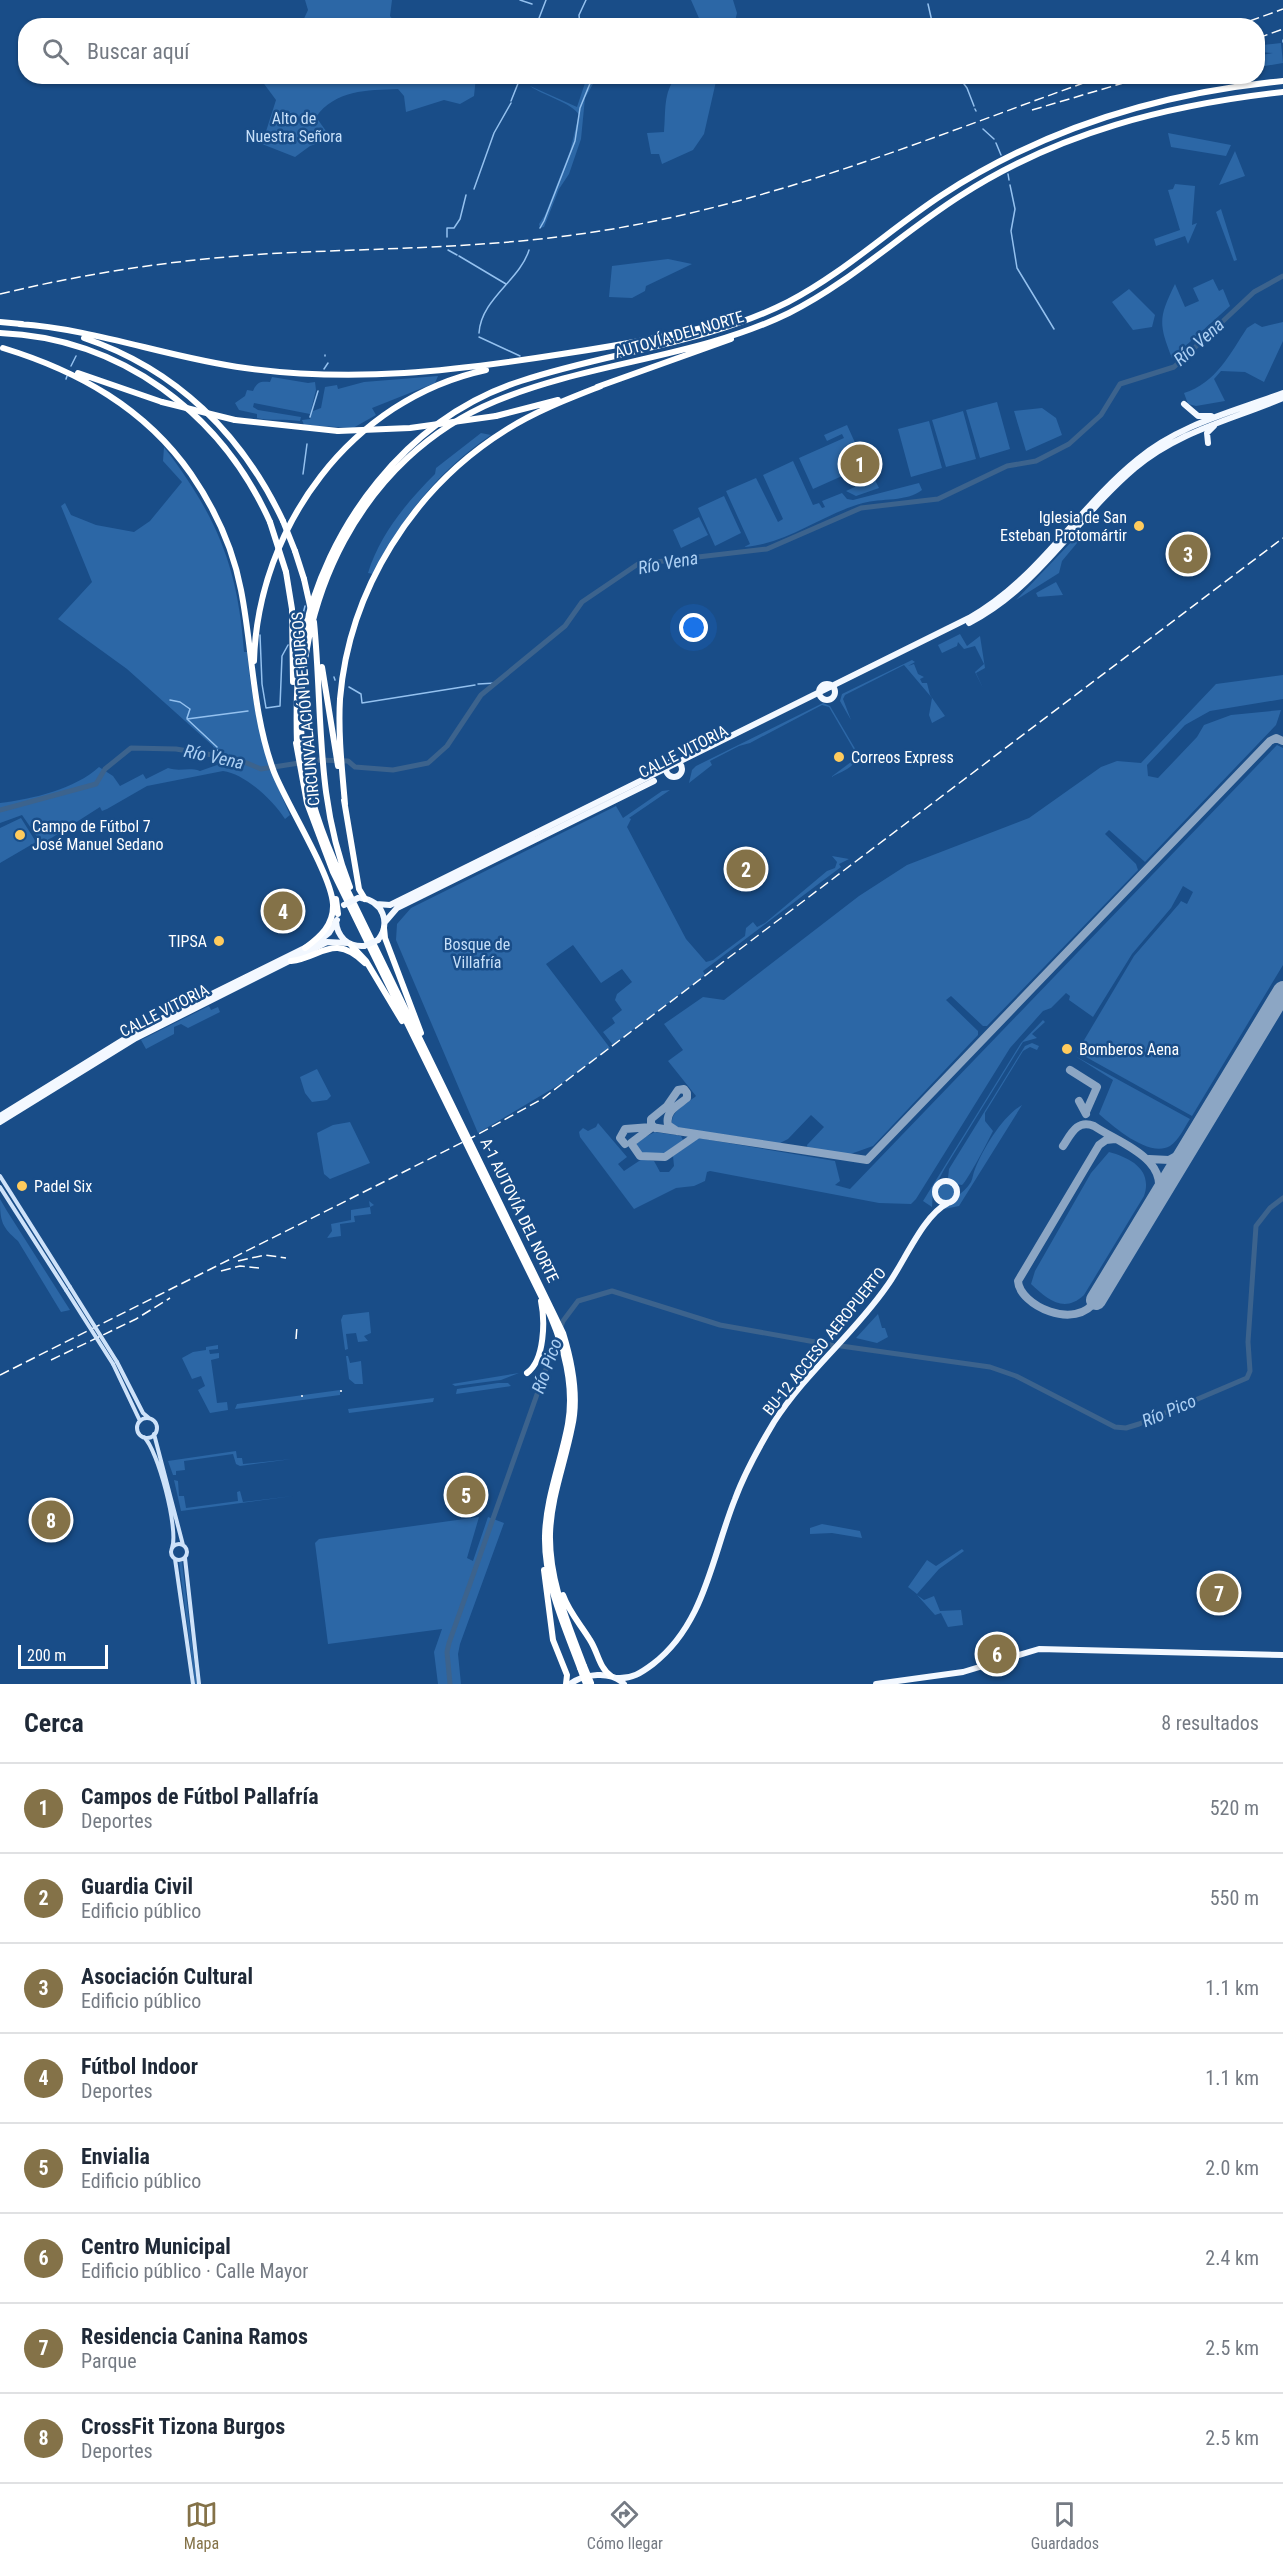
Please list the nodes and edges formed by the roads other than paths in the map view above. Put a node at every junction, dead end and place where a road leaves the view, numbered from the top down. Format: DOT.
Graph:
graph roads {
  1 [pos="1283,81"];
  2 [pos="1263,84"];
  3 [pos="1265,84"];
  4 [pos="1283,92"];
  5 [pos="849,263"];
  6 [pos="825,292"];
  7 [pos="0,322"];
  8 [pos="19,324"];
  9 [pos="0,333"];
  10 [pos="1,348"];
  11 [pos="586,351"];
  12 [pos="601,386"];
  13 [pos="1283,393"];
  14 [pos="1283,398"];
  15 [pos="1184,404"];
  16 [pos="1248,411"];
  17 [pos="1226,413"];
  18 [pos="1167,445"];
  19 [pos="995,605"];
  20 [pos="313,619"];
  21 [pos="259,718"];
  22 [pos="337,742"];
  23 [pos="299,745"];
  24 [pos="667,772"];
  25 [pos="307,790"];
  26 [pos="318,836"];
  27 [pos="320,867"];
  28 [pos="362,899"];
  29 [pos="376,904"];
  30 [pos="337,917"];
  31 [pos="385,925"];
  32 [pos="369,933"];
  33 [pos="350,944"];
  34 [pos="305,948"];
  35 [pos="291,961"];
  36 [pos="388,997"];
  37 [pos="139,1030"];
  38 [pos="147,1032"];
  39 [pos="115,1050"];
  40 [pos="442,1087"];
  41 [pos="0,1116"];
  42 [pos="0,1122"];
  43 [pos="0,1176"];
  44 [pos="0,1187"];
  45 [pos="935,1194"];
  46 [pos="948,1203"];
  47 [pos="933,1212"];
  48 [pos="511,1233"];
  49 [pos="68,1288"];
  50 [pos="560,1331"];
  51 [pos="115,1363"];
  52 [pos="527,1373"];
  53 [pos="149,1418"];
  54 [pos="140,1421"];
  55 [pos="154,1434"];
  56 [pos="144,1437"];
  57 [pos="548,1539"];
  58 [pos="183,1545"];
  59 [pos="172,1548"];
  60 [pos="185,1558"];
  61 [pos="175,1559"];
  62 [pos="1283,1655"];
  63 [pos="639,1674"];
  64 [pos="614,1677"];
  65 [pos="193,1684"];
  66 [pos="199,1684"];
  67 [pos="568,1684"];
  68 [pos="589,1684"];
  69 [pos="624,1684"];
  70 [pos="631,1684"];
  71 [pos="876,1684"];
  1 -- 3 [label="highway, AUTOVÍA DEL NORTE"];
  2 -- 5 [label="highway, AUTOVÍA DEL NORTE"];
  4 -- 6 [label="highway, AUTOVÍA DEL NORTE"];
  5 -- 11 [label="highway"];
  5 -- 23 [label="highway, AUTOVÍA DEL NORTE"];
  6 -- 12 [label="highway"];
  6 -- 23 [label="highway, AUTOVÍA DEL NORTE"];
  7 -- 8 [label="highway, CIRCUNVALACIÓN DE BURGOS"];
  8 -- 11 [label="highway"];
  8 -- 20 [label="highway, CIRCUNVALACIÓN DE BURGOS, bridge"];
  9 -- 23 [label="highway, CIRCUNVALACIÓN DE BURGOS, bridge"];
  10 -- 12 [label="highway, bridge"];
  10 -- 21 [label="highway"];
  11 -- 21 [label="highway"];
  12 -- 22 [label="highway"];
  13 -- 17 [label="highway"];
  14 -- 16 [label="highway"];
  15 -- 17 [label="highway"];
  16 -- 18 [label="highway"];
  16 -- 18 [label="highway"];
  17 -- 19 [label="highway"];
  18 -- 19 [label="highway"];
  19 -- 24 [label="highway, CALLE VITORIA"];
  20 -- 22 [label="highway"];
  20 -- 32 [label="highway, CIRCUNVALACIÓN DE BURGOS"];
  21 -- 27 [label="highway"];
  22 -- 28 [label="highway"];
  23 -- 25 [label="highway, CIRCUNVALACIÓN DE BURGOS"];
  24 -- 29 [label="highway, CALLE VITORIA"];
  24 -- 31 [label="highway, CALLE VITORIA"];
  25 -- 26 [label="highway, CIRCUNVALACIÓN DE BURGOS"];
  25 -- 32 [label="highway, A-1 AUTOVÍA DEL NORTE"];
  26 -- 40 [label="highway, A-1 AUTOVÍA DEL NORTE"];
  27 -- 30 [label="highway"];
  27 -- 34 [label="highway"];
  28 -- 29 [label="highway"];
  28 -- 30 [label="highway, bridge"];
  29 -- 31 [label="highway"];
  30 -- 33 [label="highway"];
  30 -- 34 [label="highway, CALLE VITORIA"];
  31 -- 33 [label="highway, bridge"];
  31 -- 40 [label="highway"];
  32 -- 40 [label="highway, A-1 AUTOVÍA DEL NORTE"];
  33 -- 35 [label="highway, CALLE VITORIA"];
  33 -- 36 [label="highway"];
  34 -- 37 [label="highway, CALLE VITORIA"];
  35 -- 36 [label="highway"];
  35 -- 38 [label="highway, CALLE VITORIA"];
  36 -- 40 [label="highway"];
  37 -- 38 [label="highway"];
  37 -- 39 [label="highway"];
  37 -- 41 [label="highway, CALLE VITORIA"];
  38 -- 39 [label="highway, CALLE VITORIA"];
  39 -- 42 [label="highway, CALLE VITORIA"];
  40 -- 48 [label="highway, A-1 AUTOVÍA DEL NORTE"];
  40 -- 50 [label="highway, A-1 AUTOVÍA DEL NORTE"];
  43 -- 49 [label="main road"];
  44 -- 49 [label="main road"];
  45 -- 46 [label="highway"];
  45 -- 46 [label="highway"];
  45 -- 47 [label="highway, BU-12 ACCESO AEROPUERTO"];
  46 -- 47 [label="highway, BU-12 ACCESO AEROPUERTO"];
  47 -- 63 [label="highway, BU-12 ACCESO AEROPUERTO"];
  48 -- 50 [label="highway, A-1 AUTOVÍA DEL NORTE"];
  48 -- 52 [label="highway"];
  49 -- 51 [label="main road, bridge"];
  50 -- 57 [label="highway, A-1 AUTOVÍA DEL NORTE"];
  50 -- 57 [label="highway, A-1 AUTOVÍA DEL NORTE"];
  51 -- 53 [label="main road"];
  51 -- 54 [label="main road"];
  53 -- 54 [label="main road"];
  53 -- 55 [label="main road"];
  54 -- 56 [label="main road"];
  55 -- 56 [label="main road"];
  55 -- 58 [label="main road"];
  56 -- 59 [label="main road"];
  57 -- 64 [label="highway"];
  57 -- 67 [label="highway"];
  57 -- 68 [label="highway, A-1 AUTOVÍA DEL NORTE, bridge"];
  58 -- 59 [label="main road"];
  58 -- 60 [label="main road"];
  59 -- 61 [label="main road"];
  60 -- 61 [label="main road"];
  60 -- 66 [label="main road"];
  61 -- 65 [label="main road"];
  62 -- 71 [label="highway"];
  63 -- 64 [label="highway"];
  63 -- 70 [label="highway"];
  64 -- 67 [label="highway"];
  64 -- 69 [label="highway"];
}
